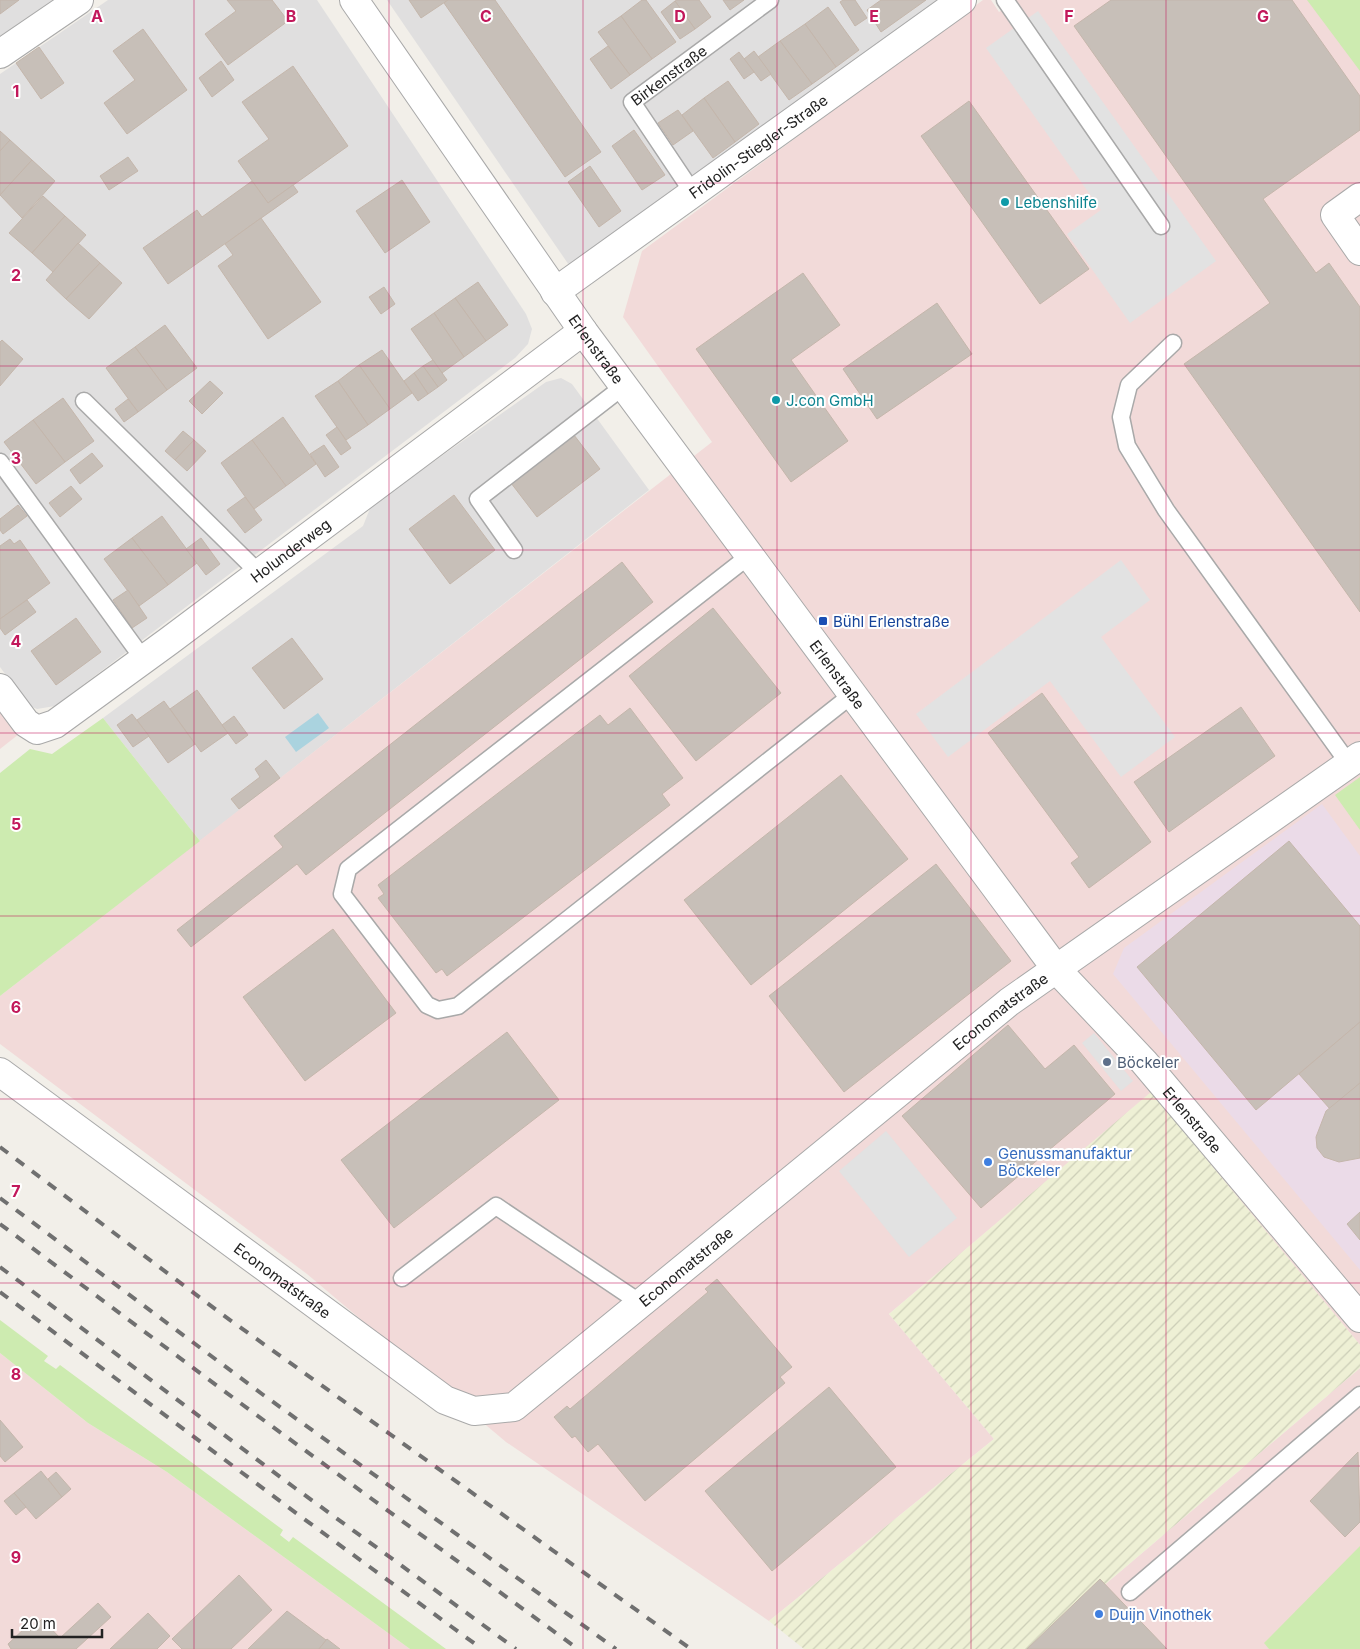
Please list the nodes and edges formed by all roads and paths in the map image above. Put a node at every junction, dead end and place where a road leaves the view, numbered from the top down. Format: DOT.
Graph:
graph roads {
  1 [pos="79,0"];
  2 [pos="354,0"];
  3 [pos="770,0"];
  4 [pos="962,0"];
  5 [pos="1005,0"];
  6 [pos="0,54"];
  7 [pos="693,193"];
  8 [pos="1360,197"];
  9 [pos="1161,226"];
  10 [pos="1360,251"];
  11 [pos="555,292"];
  12 [pos="583,331"];
  13 [pos="1173,343"];
  14 [pos="624,386"];
  15 [pos="84,401"];
  16 [pos="0,462"];
  17 [pos="514,550"];
  18 [pos="749,556"];
  19 [pos="258,573"];
  20 [pos="144,660"];
  21 [pos="0,688"];
  22 [pos="854,694"];
  23 [pos="1354,760"];
  24 [pos="1057,970"];
  25 [pos="0,1072"];
  26 [pos="402,1278"];
  27 [pos="642,1304"];
  28 [pos="1360,1318"];
  29 [pos="1360,1394"];
  30 [pos="1130,1592"];
  1 -- 6 [label="street"];
  2 -- 11 [label="street, Erlenstraße"];
  3 -- 7 [label="lane, Birkenstraße"];
  4 -- 7 [label="street, Fridolin-Stiegler-Straße"];
  5 -- 9 [label="lane"];
  7 -- 11 [label="street, Fridolin-Stiegler-Straße"];
  8 -- 10 [label="street"];
  11 -- 12 [label="street, Erlenstraße"];
  12 -- 14 [label="street, Erlenstraße"];
  12 -- 19 [label="street, Holunderweg"];
  13 -- 23 [label="lane"];
  14 -- 17 [label="lane"];
  14 -- 18 [label="street, Erlenstraße"];
  15 -- 19 [label="lane"];
  16 -- 20 [label="lane"];
  18 -- 22 [label="street, Erlenstraße"];
  18 -- 22 [label="lane"];
  19 -- 20 [label="street, Holunderweg"];
  20 -- 21 [label="street, Holunderweg"];
  22 -- 24 [label="street, Erlenstraße"];
  23 -- 24 [label="street, Economatstraße"];
  24 -- 27 [label="street, Economatstraße"];
  24 -- 28 [label="street, Erlenstraße"];
  25 -- 27 [label="street, Economatstraße"];
  26 -- 27 [label="lane"];
  29 -- 30 [label="lane"];
}
